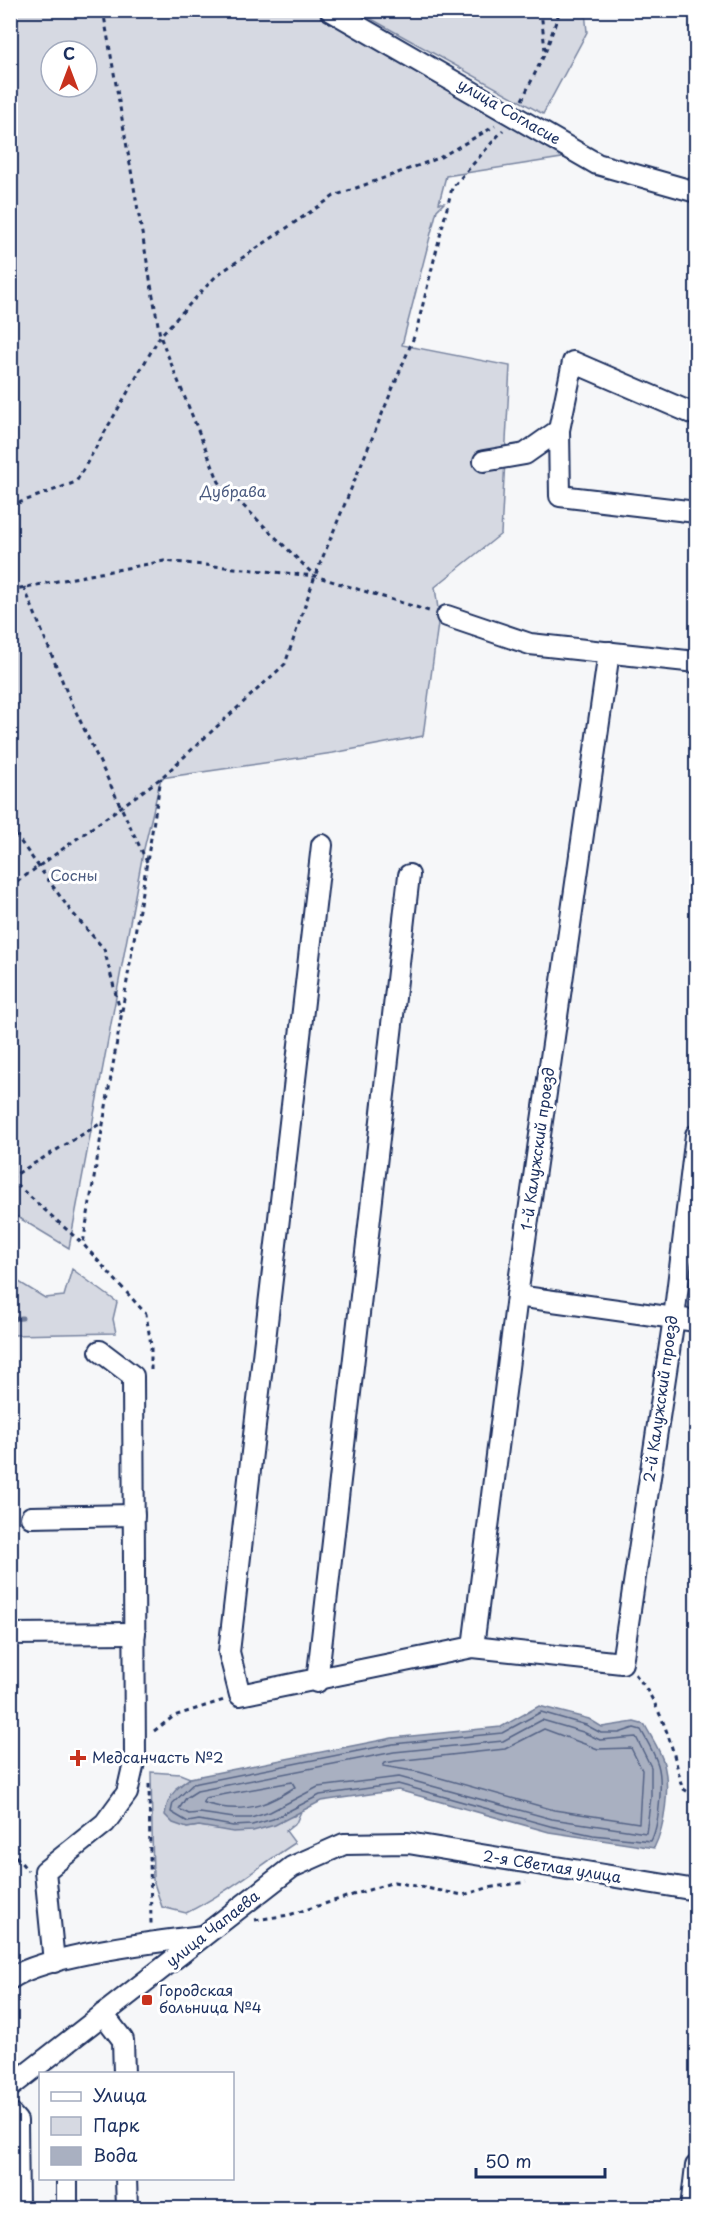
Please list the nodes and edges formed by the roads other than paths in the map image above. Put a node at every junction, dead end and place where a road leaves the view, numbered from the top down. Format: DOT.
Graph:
graph roads {
  1 [pos="330,10"];
  2 [pos="696,192"];
  3 [pos="696,415"];
  4 [pos="559,430"];
  5 [pos="484,461"];
  6 [pos="696,512"];
  7 [pos="447,616"];
  8 [pos="609,652"];
  9 [pos="696,662"];
  10 [pos="322,845"];
  11 [pos="410,875"];
  12 [pos="696,1135"];
  13 [pos="517,1296"];
  14 [pos="674,1318"];
  15 [pos="696,1321"];
  16 [pos="100,1351"];
  17 [pos="134,1515"];
  18 [pos="31,1517"];
  19 [pos="135,1633"];
  20 [pos="10,1634"];
  21 [pos="473,1647"];
  22 [pos="317,1682"];
  23 [pos="408,1843"];
  24 [pos="696,1890"];
  25 [pos="203,1936"];
  26 [pos="54,1962"];
  27 [pos="10,1979"];
  28 [pos="103,2014"];
  29 [pos="124,2072"];
  30 [pos="37,2073"];
  31 [pos="10,2087"];
  32 [pos="10,2113"];
  33 [pos="696,2166"];
  34 [pos="67,2180"];
  35 [pos="126,2180"];
  36 [pos="18,2208"];
  37 [pos="67,2208"];
  38 [pos="127,2208"];
  39 [pos="691,2208"];
  1 -- 2 [label="street, улица Согласие"];
  3 -- 4 [label="street"];
  4 -- 5 [label="street"];
  4 -- 6 [label="street"];
  7 -- 8 [label="street"];
  8 -- 9 [label="street"];
  8 -- 13 [label="street, 1-й Калужский проезд"];
  10 -- 22 [label="street"];
  11 -- 22 [label="street"];
  12 -- 14 [label="street, 2-й Калужский проезд"];
  13 -- 14 [label="street"];
  13 -- 21 [label="street, 1-й Калужский проезд"];
  14 -- 15 [label="street"];
  14 -- 21 [label="street, 2-й Калужский проезд"];
  16 -- 17 [label="street"];
  17 -- 18 [label="street"];
  17 -- 19 [label="street"];
  19 -- 20 [label="street"];
  19 -- 26 [label="street"];
  21 -- 22 [label="street"];
  23 -- 24 [label="street, 2-я Светлая улица"];
  23 -- 25 [label="street, улица Чапаева"];
  25 -- 26 [label="street"];
  25 -- 28 [label="street, улица Чапаева"];
  26 -- 27 [label="street"];
  28 -- 29 [label="street"];
  28 -- 30 [label="street, улица Чапаева"];
  30 -- 31 [label="street, улица Чапаева"];
  32 -- 36 [label="street"];
  33 -- 39 [label="street"];
  34 -- 37 [label="street"];
  35 -- 38 [label="street"];
}
